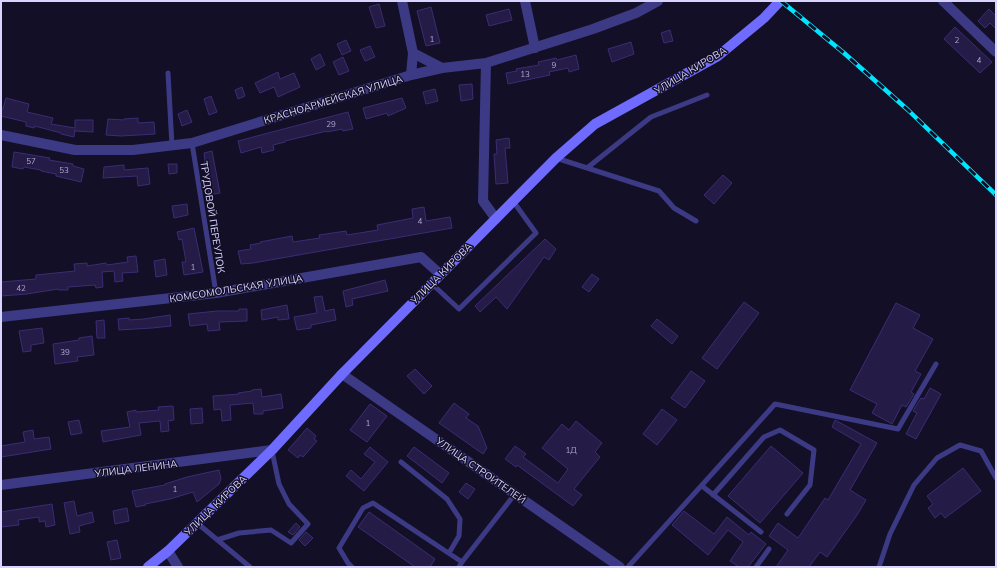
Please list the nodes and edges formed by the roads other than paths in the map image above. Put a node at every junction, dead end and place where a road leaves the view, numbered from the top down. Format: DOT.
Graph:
graph roads {
  1 [pos="402,1"];
  2 [pos="525,1"];
  3 [pos="658,1"];
  4 [pos="780,1"];
  5 [pos="943,1"];
  6 [pos="536,48"];
  7 [pos="996,52"];
  8 [pos="413,53"];
  9 [pos="486,63"];
  10 [pos="442,68"];
  11 [pos="168,73"];
  12 [pos="412,75"];
  13 [pos="707,95"];
  14 [pos="1,135"];
  15 [pos="192,143"];
  16 [pos="172,146"];
  17 [pos="556,158"];
  18 [pos="587,168"];
  19 [pos="512,201"];
  20 [pos="496,219"];
  21 [pos="696,221"];
  22 [pos="440,274"];
  23 [pos="431,283"];
  24 [pos="216,293"];
  25 [pos="1,317"];
  26 [pos="936,364"];
  27 [pos="342,374"];
  28 [pos="272,450"];
  29 [pos="401,462"];
  30 [pos="996,478"];
  31 [pos="1,485"];
  32 [pos="702,486"];
  33 [pos="516,494"];
  34 [pos="713,495"];
  35 [pos="787,514"];
  36 [pos="196,523"];
  37 [pos="761,532"];
  38 [pos="217,540"];
  39 [pos="769,549"];
  40 [pos="168,551"];
  41 [pos="449,554"];
  42 [pos="460,565"];
  43 [pos="148,567"];
  44 [pos="178,567"];
  45 [pos="250,567"];
  46 [pos="352,567"];
  47 [pos="620,567"];
  48 [pos="628,567"];
  49 [pos="756,567"];
  50 [pos="878,567"];
  1 -- 8 [label="street"];
  2 -- 6 [label="street"];
  3 -- 6 [label="street, КРАСНОАРМЕЙСКАЯ УЛИЦА"];
  4 -- 17 [label="main road, УЛИЦА КИРОВА"];
  5 -- 7 [label="street"];
  6 -- 9 [label="street, КРАСНОАРМЕЙСКАЯ УЛИЦА"];
  8 -- 10 [label="street"];
  8 -- 12 [label="street"];
  9 -- 10 [label="street, КРАСНОАРМЕЙСКАЯ УЛИЦА"];
  9 -- 20 [label="street"];
  10 -- 12 [label="street, КРАСНОАРМЕЙСКАЯ УЛИЦА"];
  11 -- 16 [label="lane"];
  12 -- 15 [label="street, КРАСНОАРМЕЙСКАЯ УЛИЦА"];
  13 -- 18 [label="lane"];
  14 -- 16 [label="street, КРАСНОАРМЕЙСКАЯ УЛИЦА"];
  15 -- 16 [label="street, КРАСНОАРМЕЙСКАЯ УЛИЦА"];
  15 -- 24 [label="lane, ТРУДОВОЙ ПЕРЕУЛОК"];
  17 -- 18 [label="lane"];
  17 -- 19 [label="main road, УЛИЦА КИРОВА"];
  18 -- 21 [label="lane"];
  19 -- 20 [label="main road, УЛИЦА КИРОВА"];
  19 -- 23 [label="lane"];
  20 -- 22 [label="main road, УЛИЦА КИРОВА"];
  22 -- 23 [label="main road, УЛИЦА КИРОВА"];
  22 -- 24 [label="street, КОМСОМОЛЬСКАЯ УЛИЦА"];
  23 -- 27 [label="main road, УЛИЦА КИРОВА"];
  24 -- 25 [label="street, КОМСОМОЛЬСКАЯ УЛИЦА"];
  26 -- 32 [label="lane"];
  27 -- 28 [label="main road, УЛИЦА КИРОВА"];
  27 -- 33 [label="street, УЛИЦА СТРОИТЕЛЕЙ"];
  28 -- 31 [label="street, УЛИЦА ЛЕНИНА"];
  28 -- 36 [label="main road, УЛИЦА КИРОВА"];
  28 -- 38 [label="lane"];
  29 -- 41 [label="lane"];
  30 -- 50 [label="lane"];
  32 -- 34 [label="lane"];
  32 -- 48 [label="lane"];
  33 -- 42 [label="lane"];
  33 -- 47 [label="street, УЛИЦА СТРОИТЕЛЕЙ"];
  34 -- 35 [label="lane"];
  34 -- 37 [label="lane"];
  36 -- 38 [label="lane"];
  36 -- 40 [label="main road, УЛИЦА КИРОВА"];
  38 -- 45 [label="lane"];
  39 -- 49 [label="lane"];
  40 -- 43 [label="main road, УЛИЦА КИРОВА"];
  40 -- 44 [label="street"];
  41 -- 42 [label="lane"];
  41 -- 46 [label="lane"];
}
